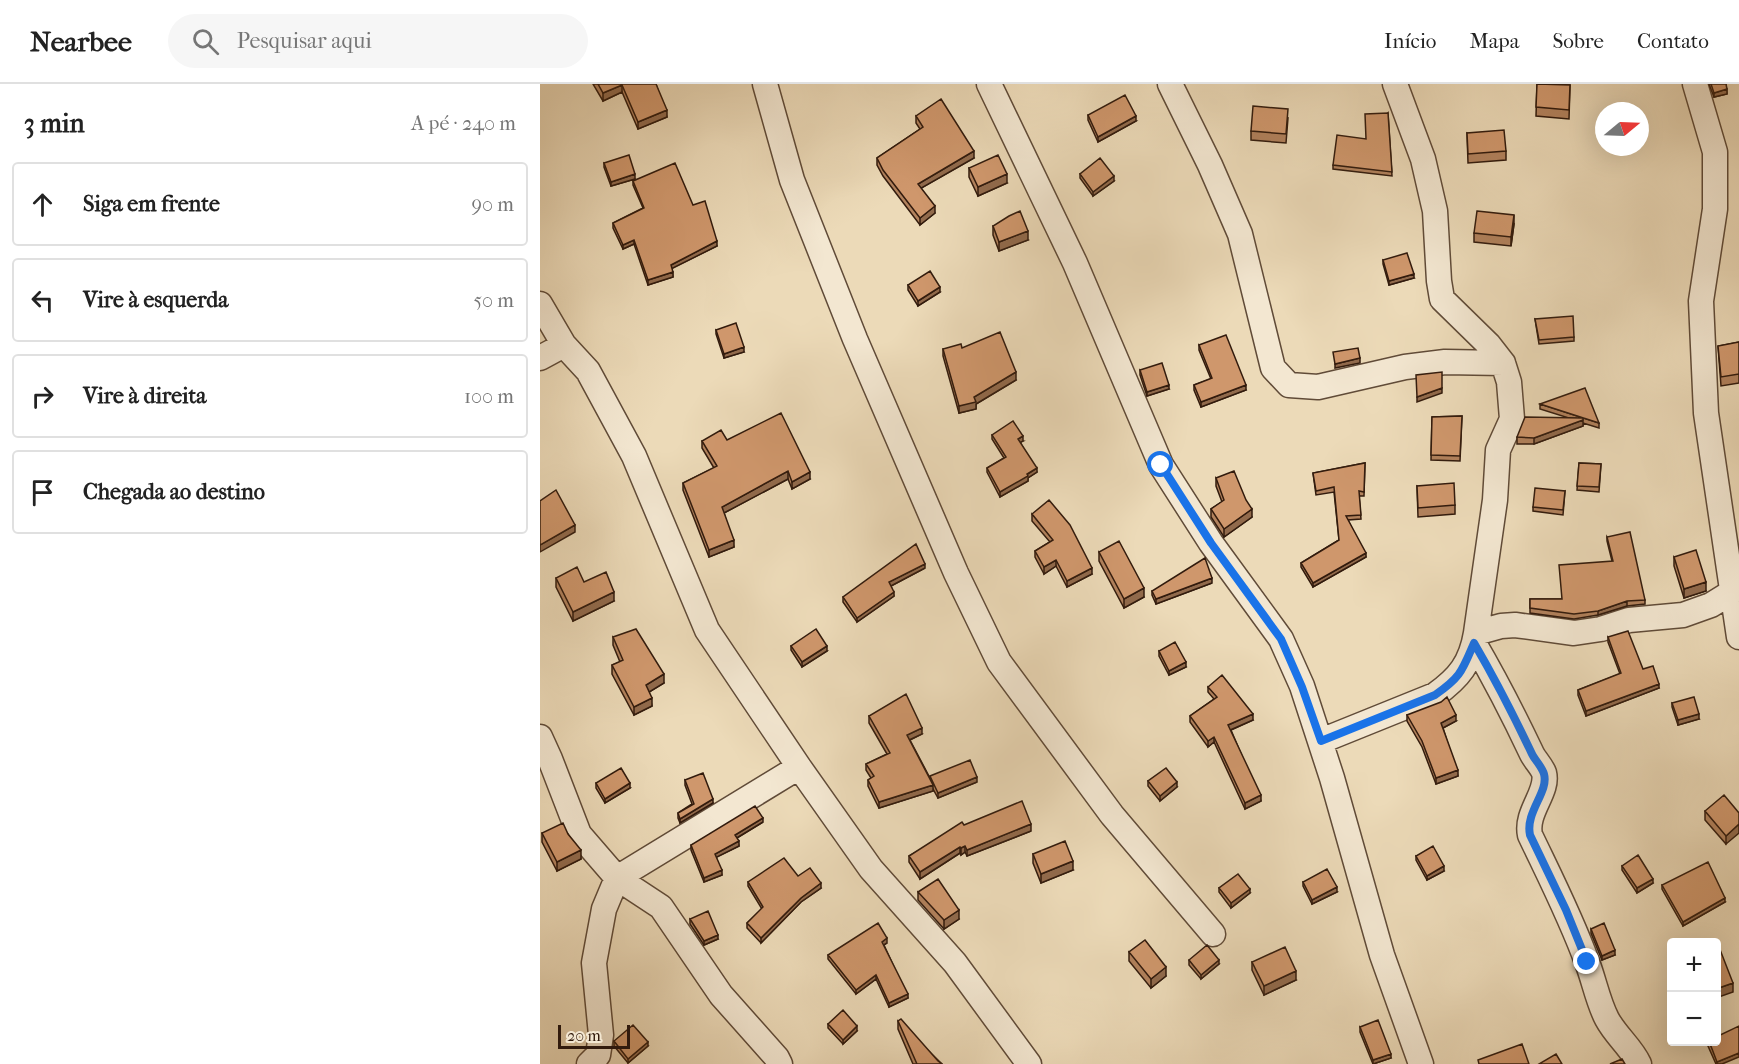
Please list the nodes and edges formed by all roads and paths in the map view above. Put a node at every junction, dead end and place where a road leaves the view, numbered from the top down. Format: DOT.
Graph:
graph roads {
  1 [pos="765,84"];
  2 [pos="989,84"];
  3 [pos="1170,84"];
  4 [pos="1395,84"];
  5 [pos="1695,84"];
  6 [pos="540,304"];
  7 [pos="564,345"];
  8 [pos="540,358"];
  9 [pos="1503,363"];
  10 [pos="1732,592"];
  11 [pos="1739,637"];
  12 [pos="1475,638"];
  13 [pos="540,737"];
  14 [pos="1321,741"];
  15 [pos="799,767"];
  16 [pos="617,878"];
  17 [pos="1213,934"];
  18 [pos="589,1064"];
  19 [pos="780,1064"];
  20 [pos="1029,1064"];
  21 [pos="1421,1064"];
  22 [pos="1639,1064"];
  1 -- 17 [label="street"];
  2 -- 14 [label="street"];
  3 -- 9 [label="street"];
  4 -- 9 [label="street"];
  5 -- 10 [label="street"];
  6 -- 7 [label="street"];
  7 -- 8 [label="street"];
  7 -- 15 [label="street"];
  9 -- 12 [label="street"];
  10 -- 11 [label="street"];
  10 -- 12 [label="street"];
  12 -- 14 [label="street"];
  12 -- 22 [label="street"];
  13 -- 16 [label="street"];
  14 -- 21 [label="street"];
  15 -- 16 [label="street"];
  15 -- 20 [label="street"];
  16 -- 18 [label="street"];
  16 -- 19 [label="street"];
}
